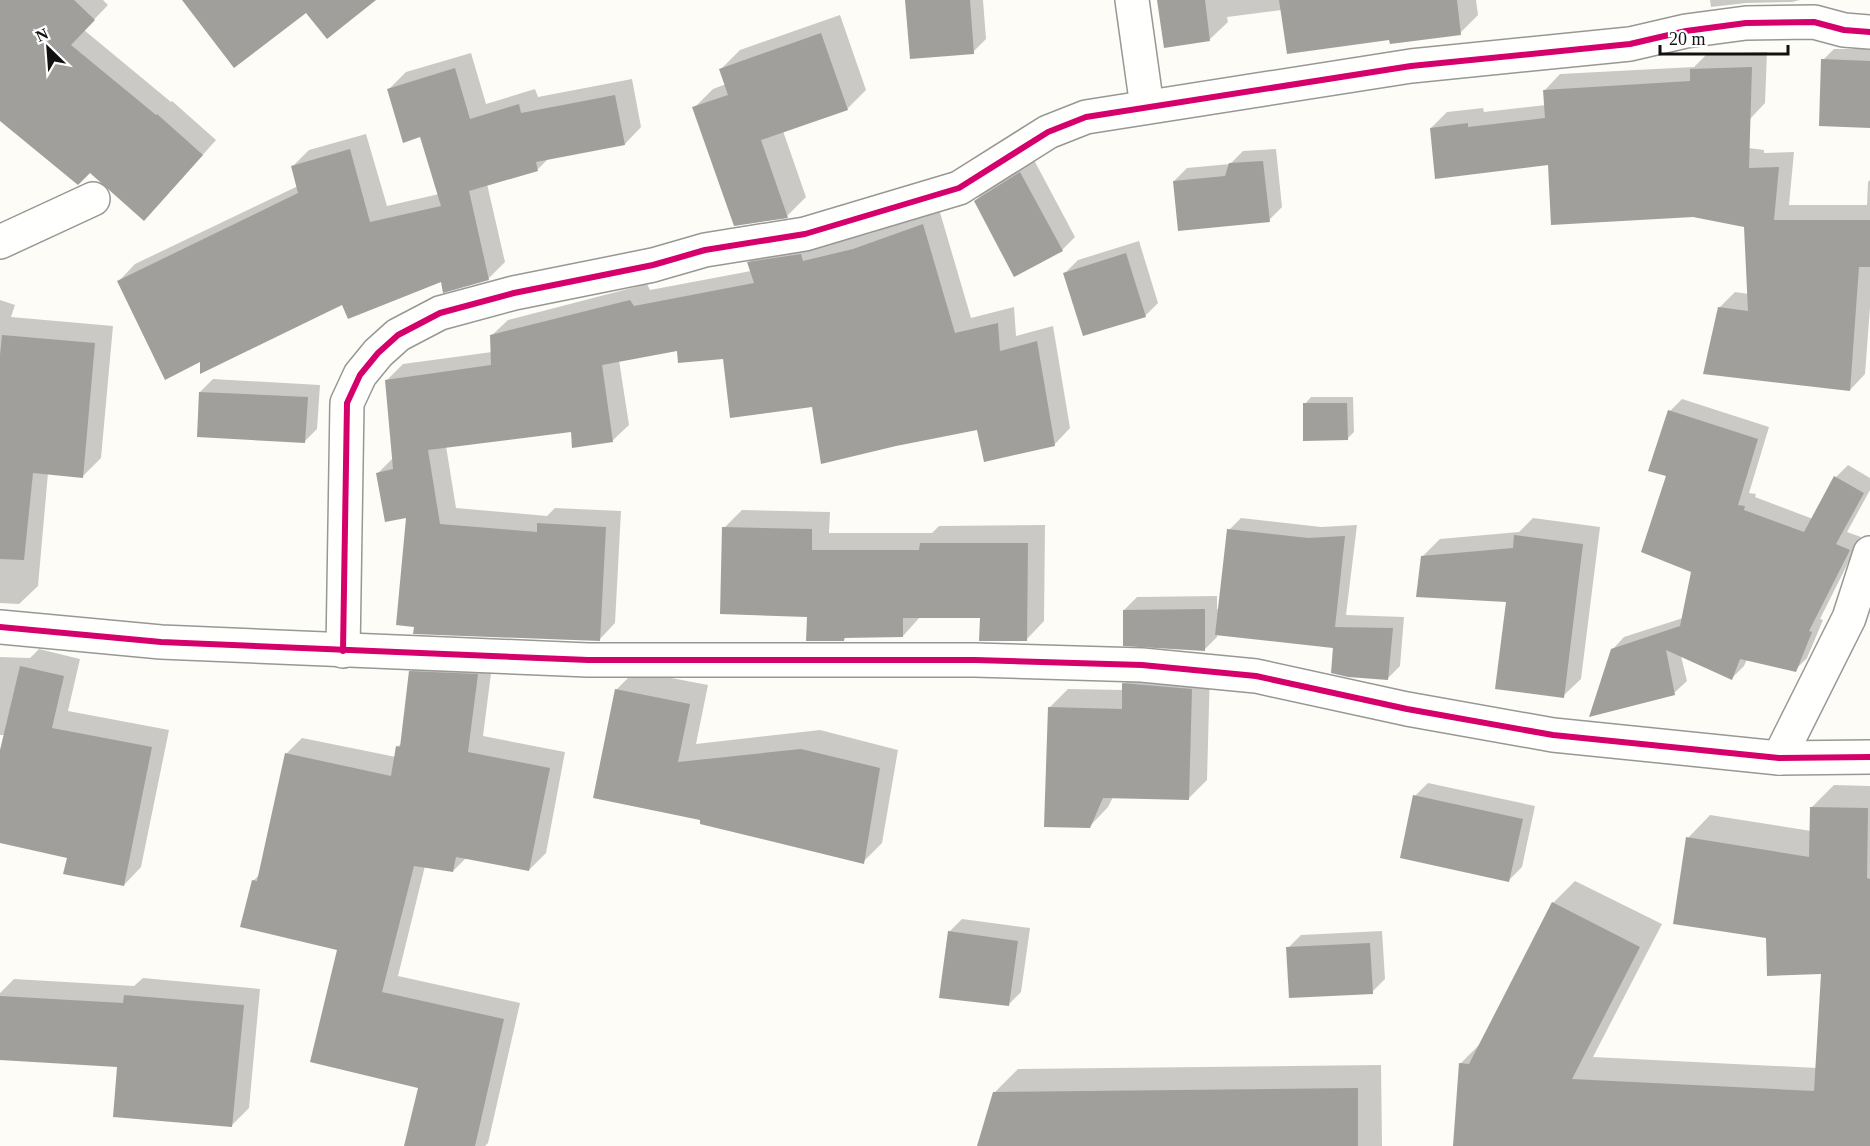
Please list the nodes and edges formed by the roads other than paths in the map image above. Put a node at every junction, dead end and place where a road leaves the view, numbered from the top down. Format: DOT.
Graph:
graph roads {
  1 [pos="1132,0"];
  2 [pos="1870,32"];
  3 [pos="1147,107"];
  4 [pos="93,199"];
  5 [pos="0,242"];
  6 [pos="1870,553"];
  7 [pos="0,627"];
  8 [pos="343,651"];
  9 [pos="1870,757"];
  10 [pos="1779,758"];
  1 -- 3 [label="street"];
  2 -- 3 [label="street"];
  3 -- 8 [label="street"];
  4 -- 5 [label="street"];
  6 -- 10 [label="street"];
  7 -- 8 [label="street"];
  8 -- 10 [label="street"];
  9 -- 10 [label="street"];
}
